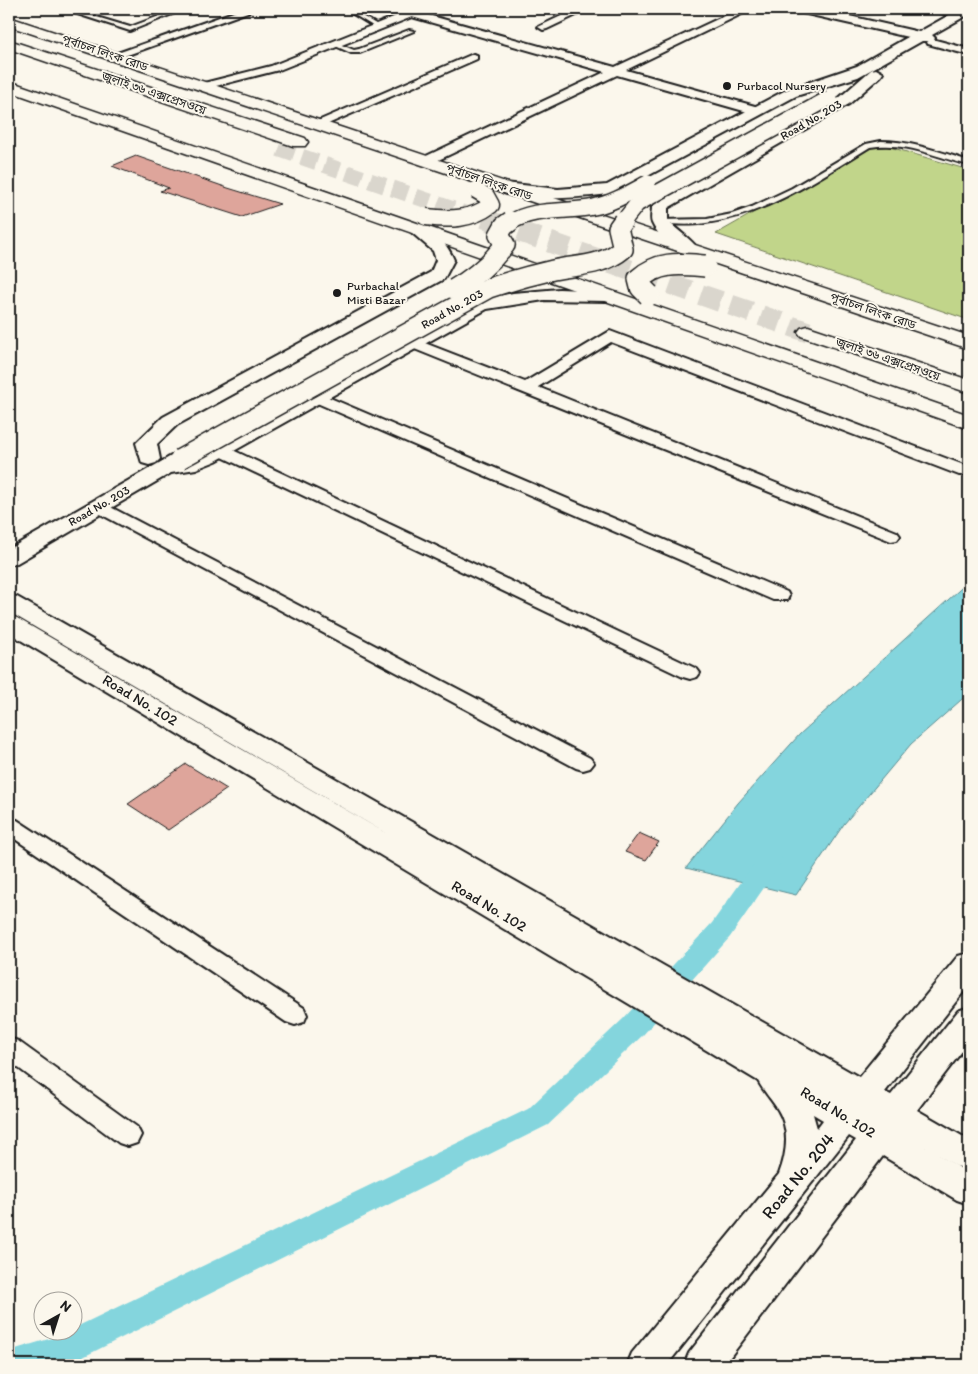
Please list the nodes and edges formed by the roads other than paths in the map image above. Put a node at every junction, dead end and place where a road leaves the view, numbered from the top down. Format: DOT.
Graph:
graph roads {
  1 [pos="65,9"];
  2 [pos="182,9"];
  3 [pos="251,9"];
  4 [pos="347,9"];
  5 [pos="395,9"];
  6 [pos="425,9"];
  7 [pos="584,9"];
  8 [pos="747,9"];
  9 [pos="803,9"];
  10 [pos="933,9"];
  11 [pos="412,14"];
  12 [pos="966,15"];
  13 [pos="11,24"];
  14 [pos="378,27"];
  15 [pos="543,27"];
  16 [pos="411,31"];
  17 [pos="930,40"];
  18 [pos="9,44"];
  19 [pos="334,44"];
  20 [pos="969,46"];
  21 [pos="969,52"];
  22 [pos="9,55"];
  23 [pos="115,56"];
  24 [pos="473,57"];
  25 [pos="616,71"];
  26 [pos="869,71"];
  27 [pos="9,73"];
  28 [pos="9,86"];
  29 [pos="204,86"];
  30 [pos="830,92"];
  31 [pos="758,111"];
  32 [pos="317,124"];
  33 [pos="299,142"];
  34 [pos="279,150"];
  35 [pos="426,161"];
  36 [pos="969,163"];
  37 [pos="505,188"];
  38 [pos="476,190"];
  39 [pos="546,213"];
  40 [pos="660,222"];
  41 [pos="422,224"];
  42 [pos="618,237"];
  43 [pos="505,245"];
  44 [pos="689,249"];
  45 [pos="705,266"];
  46 [pos="569,267"];
  47 [pos="649,295"];
  48 [pos="606,296"];
  49 [pos="412,343"];
  50 [pos="969,343"];
  51 [pos="969,354"];
  52 [pos="969,369"];
  53 [pos="969,386"];
  54 [pos="526,388"];
  55 [pos="316,397"];
  56 [pos="969,407"];
  57 [pos="969,422"];
  58 [pos="222,450"];
  59 [pos="165,459"];
  60 [pos="966,471"];
  61 [pos="99,506"];
  62 [pos="891,536"];
  63 [pos="9,541"];
  64 [pos="9,558"];
  65 [pos="780,596"];
  66 [pos="9,602"];
  67 [pos="9,623"];
  68 [pos="690,673"];
  69 [pos="583,763"];
  70 [pos="9,826"];
  71 [pos="479,887"];
  72 [pos="969,964"];
  73 [pos="295,1015"];
  74 [pos="969,1019"];
  75 [pos="9,1048"];
  76 [pos="760,1056"];
  77 [pos="855,1105"];
  78 [pos="888,1125"];
  79 [pos="128,1135"];
  80 [pos="969,1156"];
  81 [pos="792,1184"];
  82 [pos="969,1190"];
  83 [pos="646,1365"];
  84 [pos="702,1365"];
  1 -- 2 [label="lane"];
  3 -- 23 [label="street"];
  4 -- 14 [label="lane"];
  5 -- 11 [label="street"];
  6 -- 11 [label="street"];
  7 -- 15 [label="street"];
  8 -- 25 [label="street"];
  9 -- 17 [label="street"];
  10 -- 12 [label="street"];
  11 -- 14 [label="street"];
  11 -- 25 [label="street"];
  12 -- 17 [label="street, Road No. 203"];
  13 -- 23 [label="main road, পূর্বাচল লিংক রোড"];
  13 -- 38 [label="main road"];
  14 -- 19 [label="street"];
  16 -- 19 [label="lane"];
  17 -- 20 [label="street"];
  17 -- 21 [label="street"];
  17 -- 26 [label="street, Road No. 203"];
  18 -- 33 [label="main road, জুলাই ৩৬ এক্সপ্রেসওয়ে"];
  19 -- 29 [label="street"];
  22 -- 34 [label="main road, জুলাই ৩৬ এক্সপ্রেসওয়ে"];
  23 -- 29 [label="main road, পূর্বাচল লিংক রোড"];
  24 -- 32 [label="street"];
  25 -- 31 [label="street"];
  25 -- 35 [label="street"];
  26 -- 30 [label="street, Road No. 203"];
  26 -- 30 [label="street, Road No. 203"];
  27 -- 41 [label="main road"];
  28 -- 41 [label="main road"];
  29 -- 32 [label="main road, পূর্বাচল লিংক রোড"];
  30 -- 31 [label="street, Road No. 203"];
  30 -- 39 [label="street, Road No. 203, bridge"];
  30 -- 40 [label="street, Road No. 203"];
  30 -- 42 [label="street, Road No. 203, bridge"];
  31 -- 37 [label="street, Road No. 203"];
  32 -- 35 [label="main road, পূর্বাচল লিংক রোড"];
  35 -- 37 [label="main road, পূর্বাচল লিংক রোড"];
  36 -- 40 [label="lane"];
  37 -- 44 [label="main road, পূর্বাচল লিংক রোড"];
  38 -- 39 [label="main road, bridge"];
  38 -- 41 [label="main road, bridge"];
  39 -- 42 [label="main road"];
  39 -- 43 [label="street, Road No. 203, bridge"];
  40 -- 44 [label="street"];
  41 -- 43 [label="main road, bridge"];
  41 -- 48 [label="main road"];
  41 -- 59 [label="street"];
  42 -- 45 [label="main road, bridge"];
  42 -- 46 [label="street, Road No. 203, bridge"];
  43 -- 46 [label="main road"];
  43 -- 59 [label="street, Road No. 203, bridge"];
  44 -- 50 [label="main road, পূর্বাচল লিংক রোড"];
  45 -- 47 [label="main road, bridge"];
  45 -- 51 [label="main road"];
  46 -- 47 [label="main road, bridge"];
  46 -- 59 [label="street, Road No. 203, bridge"];
  47 -- 56 [label="main road"];
  48 -- 49 [label="street, Road No. 203"];
  48 -- 57 [label="main road"];
  49 -- 54 [label="street"];
  49 -- 55 [label="street, Road No. 203"];
  52 -- 53 [label="main road, জুলাই ৩৬ এক্সপ্রেসওয়ে"];
  54 -- 60 [label="street"];
  54 -- 62 [label="street"];
  55 -- 58 [label="street, Road No. 203"];
  55 -- 65 [label="street"];
  58 -- 59 [label="street, Road No. 203"];
  58 -- 68 [label="street"];
  59 -- 61 [label="street, Road No. 203"];
  59 -- 63 [label="street, Road No. 203"];
  61 -- 64 [label="street, Road No. 203"];
  61 -- 69 [label="street"];
  66 -- 71 [label="street, Road No. 102"];
  67 -- 71 [label="street, Road No. 102"];
  70 -- 73 [label="street"];
  71 -- 76 [label="street, Road No. 102"];
  72 -- 77 [label="street, Road No. 204"];
  74 -- 78 [label="street"];
  75 -- 79 [label="street"];
  76 -- 77 [label="street, Road No. 102"];
  76 -- 81 [label="street"];
  77 -- 78 [label="street, Road No. 102"];
  77 -- 81 [label="street, Road No. 204"];
  78 -- 80 [label="street, Road No. 102"];
  78 -- 82 [label="street, Road No. 102"];
  78 -- 84 [label="street"];
  81 -- 83 [label="street, Road No. 204"];
}
